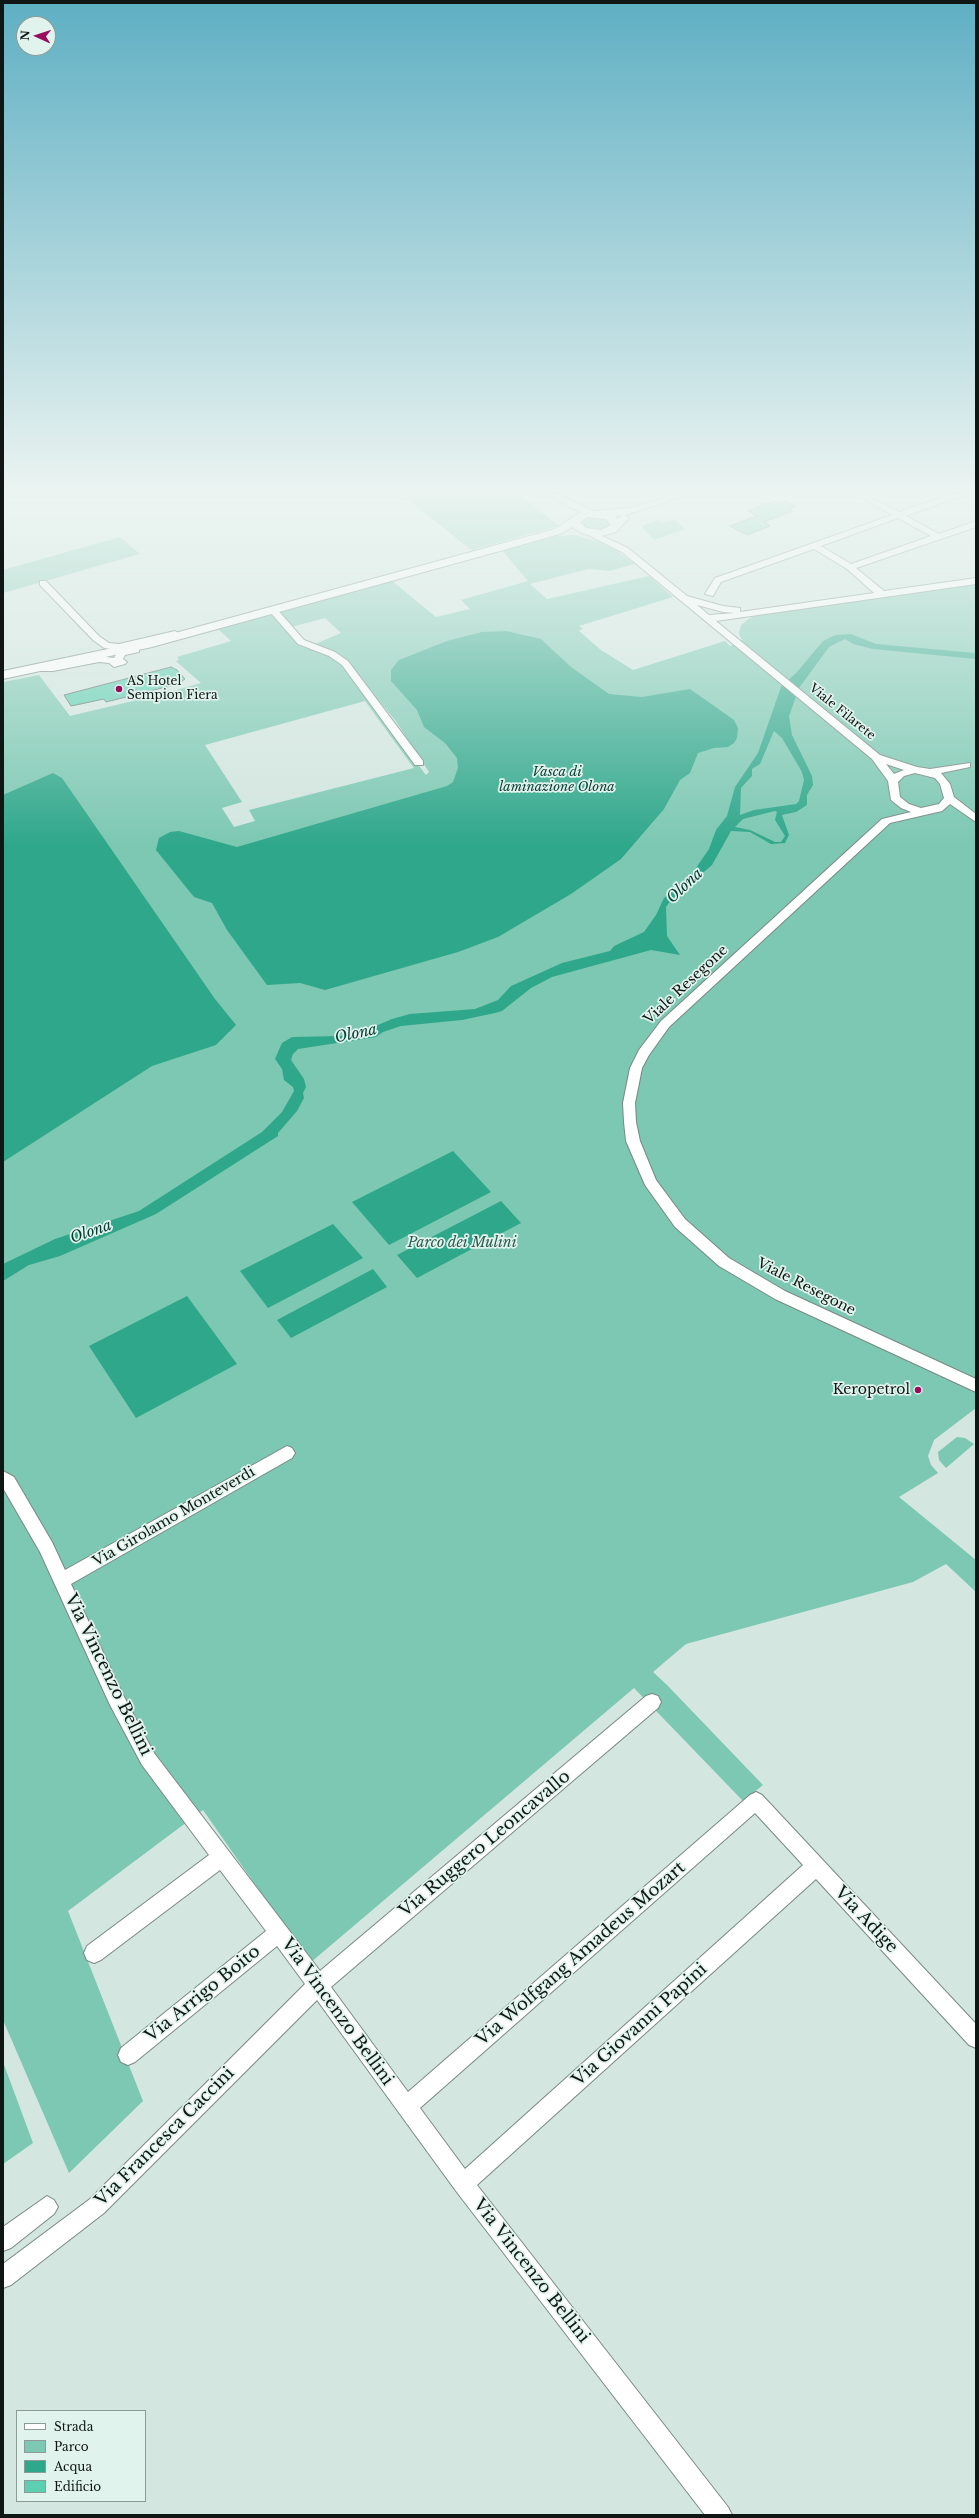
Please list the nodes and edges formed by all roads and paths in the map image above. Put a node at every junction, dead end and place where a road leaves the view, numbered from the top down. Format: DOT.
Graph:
graph roads {
  1 [pos="754,611"];
  2 [pos="70,612"];
  3 [pos="267,612"];
  4 [pos="274,612"];
  5 [pos="698,612"];
  6 [pos="717,612"];
  7 [pos="751,612"];
  8 [pos="705,617"];
  9 [pos="187,633"];
  10 [pos="96,638"];
  11 [pos="736,642"];
  12 [pos="38,668"];
  13 [pos="3,675"];
  14 [pos="876,757"];
  15 [pos="976,760"];
  16 [pos="419,763"];
  17 [pos="966,765"];
  18 [pos="915,770"];
  19 [pos="930,772"];
  20 [pos="893,782"];
  21 [pos="945,784"];
  22 [pos="895,798"];
  23 [pos="949,798"];
  24 [pos="938,809"];
  25 [pos="926,811"];
  26 [pos="972,816"];
  27 [pos="886,821"];
  28 [pos="971,1384"];
  29 [pos="287,1453"];
  30 [pos="3,1478"];
  31 [pos="61,1581"];
  32 [pos="652,1702"];
  33 [pos="756,1801"];
  34 [pos="222,1857"];
  35 [pos="816,1866"];
  36 [pos="278,1933"];
  37 [pos="94,1953"];
  38 [pos="318,1985"];
  39 [pos="976,2038"];
  40 [pos="128,2055"];
  41 [pos="406,2107"];
  42 [pos="463,2184"];
  43 [pos="48,2207"];
  44 [pos="3,2240"];
  45 [pos="3,2277"];
  46 [pos="720,2515"];
  1 -- 11 [label="street"];
  2 -- 10 [label="street"];
  3 -- 9 [label="main road"];
  4 -- 16 [label="street"];
  5 -- 8 [label="street, Viale Filarete"];
  6 -- 8 [label="street"];
  7 -- 8 [label="street"];
  8 -- 11 [label="street, Viale Filarete"];
  9 -- 10 [label="street"];
  9 -- 12 [label="main road"];
  9 -- 12 [label="street"];
  10 -- 12 [label="street"];
  11 -- 14 [label="street, Viale Filarete"];
  12 -- 13 [label="main road"];
  14 -- 18 [label="street, Viale Filarete"];
  14 -- 20 [label="street, Viale Filarete"];
  15 -- 17 [label="street"];
  17 -- 19 [label="street"];
  17 -- 21 [label="street"];
  18 -- 19 [label="street"];
  18 -- 20 [label="street"];
  19 -- 21 [label="street"];
  20 -- 22 [label="street"];
  21 -- 23 [label="street"];
  22 -- 25 [label="street"];
  22 -- 27 [label="street, Viale Resegone"];
  23 -- 24 [label="street"];
  23 -- 26 [label="street"];
  24 -- 25 [label="street"];
  24 -- 26 [label="street"];
  25 -- 27 [label="street, Viale Resegone"];
  27 -- 28 [label="street, Viale Resegone"];
  29 -- 31 [label="street, Via Girolamo Monteverdi"];
  30 -- 31 [label="street, Via Vincenzo Bellini"];
  31 -- 34 [label="street, Via Vincenzo Bellini"];
  32 -- 38 [label="street, Via Ruggero Leoncavallo"];
  33 -- 35 [label="street, Via Adige"];
  33 -- 41 [label="street, Via Wolfgang Amadeus Mozart"];
  34 -- 36 [label="street, Via Vincenzo Bellini"];
  34 -- 37 [label="street"];
  35 -- 39 [label="street, Via Adige"];
  35 -- 42 [label="street, Via Giovanni Papini"];
  36 -- 38 [label="street, Via Vincenzo Bellini"];
  36 -- 40 [label="street, Via Arrigo Boito"];
  38 -- 41 [label="street, Via Vincenzo Bellini"];
  38 -- 45 [label="street, Via Francesca Caccini"];
  41 -- 42 [label="street, Via Vincenzo Bellini"];
  42 -- 46 [label="street, Via Vincenzo Bellini"];
  43 -- 44 [label="street"];
}
